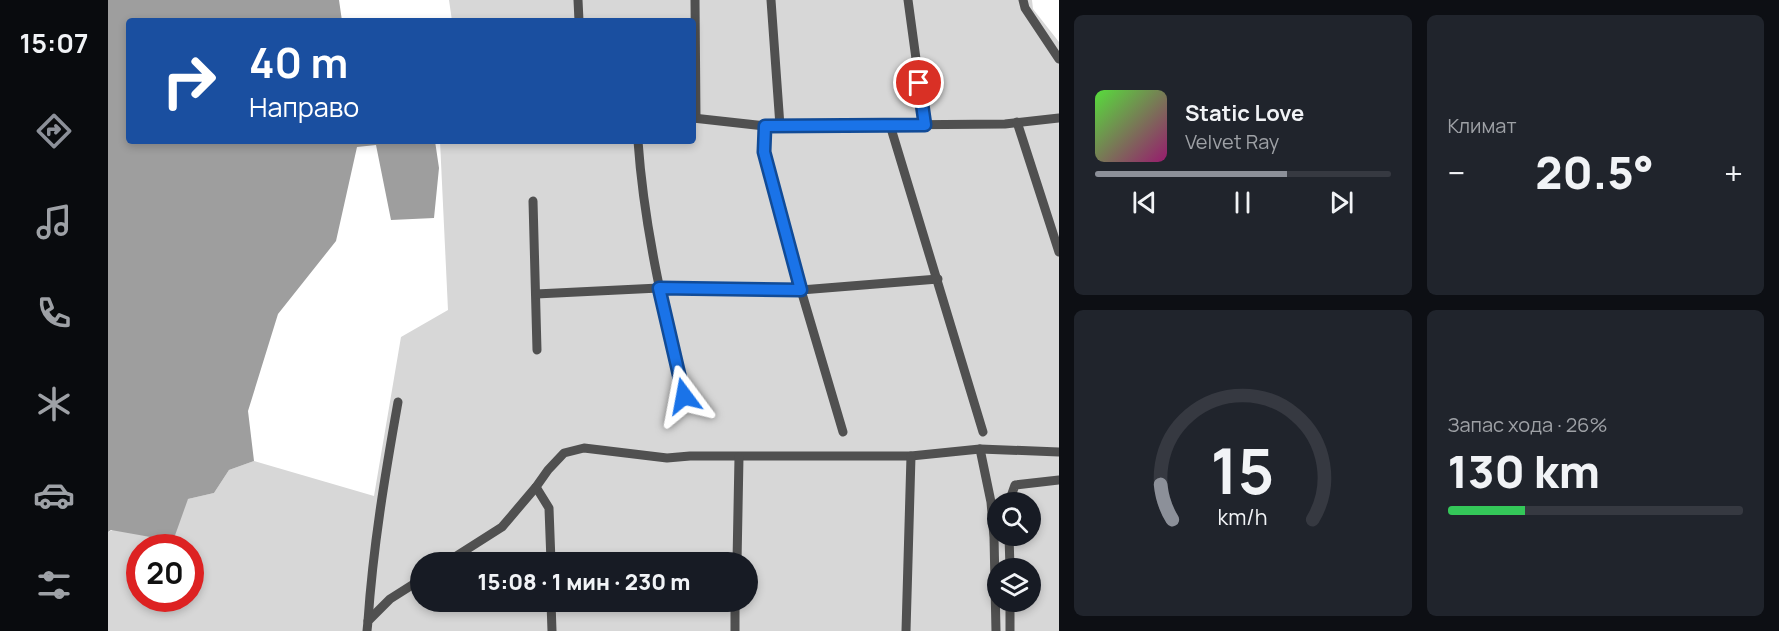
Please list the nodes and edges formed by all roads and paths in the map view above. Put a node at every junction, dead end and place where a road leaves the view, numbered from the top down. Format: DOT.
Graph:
graph roads {
  1 [pos="578,0"];
  2 [pos="695,0"];
  3 [pos="771,0"];
  4 [pos="908,0"];
  5 [pos="1023,0"];
  6 [pos="579,18"];
  7 [pos="695,18"];
  8 [pos="1059,59"];
  9 [pos="696,118"];
  10 [pos="1059,118"];
  11 [pos="1017,122"];
  12 [pos="890,125"];
  13 [pos="925,125"];
  14 [pos="765,126"];
  15 [pos="780,126"];
  16 [pos="638,144"];
  17 [pos="532,201"];
  18 [pos="1059,252"];
  19 [pos="938,279"];
  20 [pos="659,288"];
  21 [pos="801,290"];
  22 [pos="536,294"];
  23 [pos="537,350"];
  24 [pos="684,396"];
  25 [pos="399,402"];
  26 [pos="843,432"];
  27 [pos="983,432"];
  28 [pos="980,448"];
  29 [pos="1059,452"];
  30 [pos="911,456"];
  31 [pos="740,457"];
  32 [pos="1059,480"];
  33 [pos="536,486"];
  34 [pos="1013,492"];
  35 [pos="463,552"];
  36 [pos="551,552"];
  37 [pos="736,552"];
  38 [pos="410,586"];
  39 [pos="551,612"];
  40 [pos="735,612"];
  41 [pos="1010,612"];
  42 [pos="367,626"];
  43 [pos="552,631"];
  44 [pos="735,631"];
  45 [pos="906,631"];
  46 [pos="996,631"];
  47 [pos="1010,631"];
  1 -- 6 [label="lane"];
  2 -- 7 [label="lane"];
  3 -- 15 [label="lane"];
  4 -- 13 [label="lane"];
  5 -- 8 [label="lane"];
  9 -- 14 [label="lane"];
  10 -- 11 [label="lane"];
  11 -- 13 [label="lane"];
  11 -- 18 [label="lane"];
  12 -- 13 [label="lane"];
  12 -- 15 [label="lane"];
  12 -- 19 [label="lane"];
  14 -- 15 [label="lane"];
  14 -- 21 [label="lane"];
  16 -- 20 [label="lane"];
  17 -- 22 [label="lane"];
  19 -- 21 [label="lane"];
  19 -- 27 [label="lane"];
  20 -- 21 [label="lane"];
  20 -- 22 [label="lane"];
  20 -- 24 [label="lane"];
  21 -- 26 [label="lane"];
  22 -- 23 [label="lane"];
  25 -- 42 [label="lane"];
  28 -- 29 [label="lane"];
  28 -- 30 [label="lane"];
  28 -- 46 [label="lane"];
  30 -- 31 [label="lane"];
  30 -- 45 [label="lane"];
  31 -- 33 [label="lane"];
  31 -- 37 [label="lane"];
  32 -- 34 [label="lane"];
  33 -- 35 [label="lane"];
  33 -- 36 [label="lane"];
  38 -- 42 [label="lane"];
  39 -- 43 [label="lane"];
  40 -- 44 [label="lane"];
  41 -- 47 [label="lane"];
}
